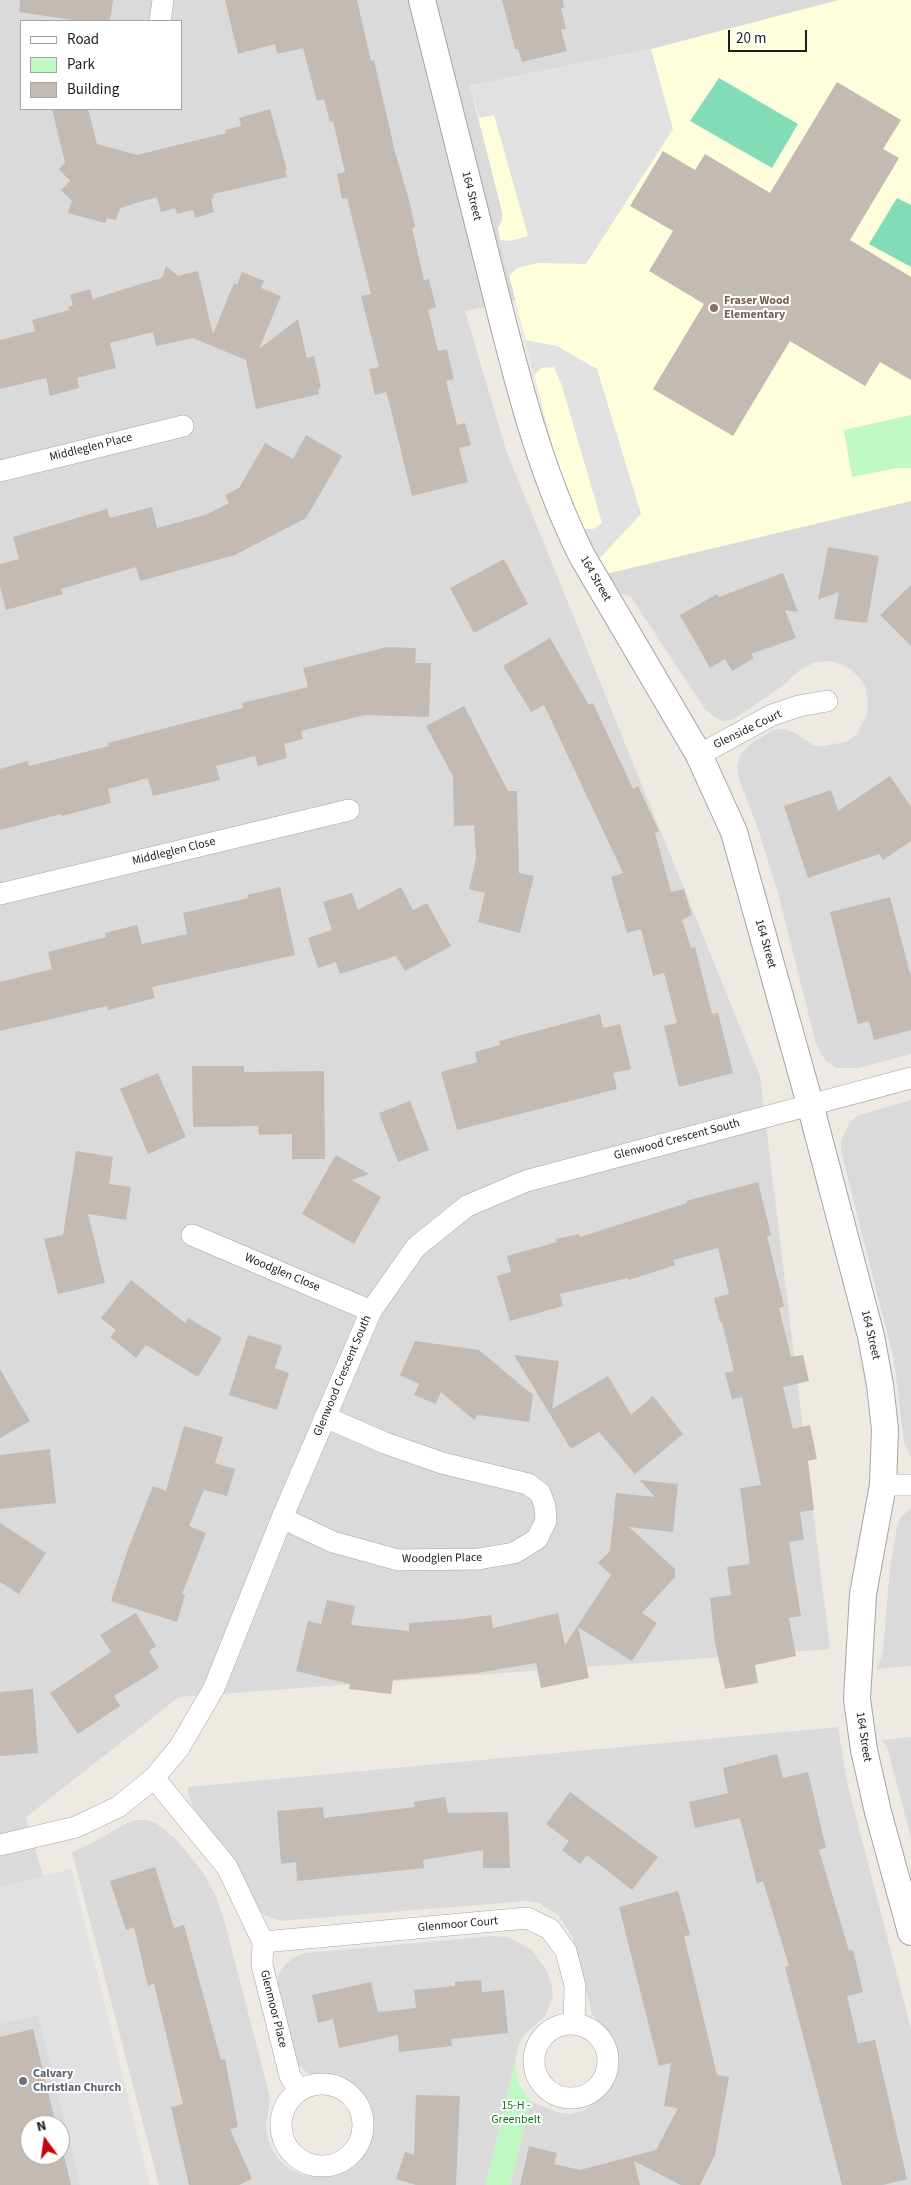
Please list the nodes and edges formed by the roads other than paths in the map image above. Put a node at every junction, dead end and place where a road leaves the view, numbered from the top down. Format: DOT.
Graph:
graph roads {
  1 [pos="163,0"];
  2 [pos="422,0"];
  3 [pos="160,20"];
  4 [pos="183,426"];
  5 [pos="0,471"];
  6 [pos="827,701"];
  7 [pos="699,755"];
  8 [pos="349,810"];
  9 [pos="0,894"];
  10 [pos="911,1078"];
  11 [pos="810,1104"];
  12 [pos="192,1235"];
  13 [pos="371,1311"];
  14 [pos="325,1417"];
  15 [pos="883,1485"];
  16 [pos="911,1485"];
  17 [pos="282,1518"];
  18 [pos="154,1778"];
  19 [pos="0,1845"];
  20 [pos="910,1928"];
  21 [pos="263,1942"];
  22 [pos="574,2024"];
  23 [pos="299,2090"];
  1 -- 3 [label="street"];
  2 -- 7 [label="street, 164 Street"];
  4 -- 5 [label="street, Middleglen Place"];
  6 -- 7 [label="street, Glenside Court"];
  7 -- 11 [label="street, 164 Street"];
  8 -- 9 [label="street, Middleglen Close"];
  10 -- 11 [label="street, Glenwood Crescent South"];
  11 -- 13 [label="street, Glenwood Crescent South"];
  11 -- 15 [label="street, 164 Street"];
  12 -- 13 [label="street, Woodglen Close"];
  13 -- 14 [label="street, Glenwood Crescent South"];
  14 -- 17 [label="street, Glenwood Crescent South"];
  14 -- 17 [label="street, Woodglen Place"];
  15 -- 16 [label="street"];
  15 -- 20 [label="street, 164 Street"];
  17 -- 18 [label="street, Glenwood Crescent South"];
  18 -- 19 [label="street, Glenwood Crescent South"];
  18 -- 21 [label="street, Glenmoor Place"];
  21 -- 22 [label="street, Glenmoor Court"];
  21 -- 23 [label="street, Glenmoor Place"];
}
